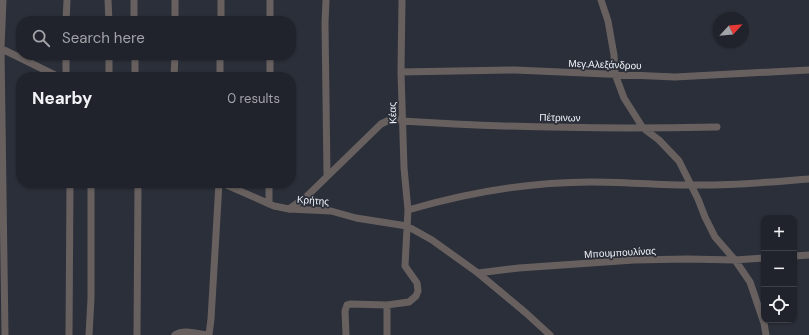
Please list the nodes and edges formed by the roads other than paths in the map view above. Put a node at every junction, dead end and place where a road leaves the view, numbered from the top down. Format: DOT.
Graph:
graph roads {
  1 [pos="3,0"];
  2 [pos="66,0"];
  3 [pos="108,0"];
  4 [pos="134,0"];
  5 [pos="175,0"];
  6 [pos="221,0"];
  7 [pos="270,0"];
  8 [pos="326,0"];
  9 [pos="402,0"];
  10 [pos="601,0"];
  11 [pos="66,16"];
  12 [pos="109,16"];
  13 [pos="134,16"];
  14 [pos="175,16"];
  15 [pos="221,16"];
  16 [pos="270,16"];
  17 [pos="0,48"];
  18 [pos="16,56"];
  19 [pos="24,60"];
  20 [pos="66,60"];
  21 [pos="109,60"];
  22 [pos="135,60"];
  23 [pos="175,60"];
  24 [pos="220,60"];
  25 [pos="270,60"];
  26 [pos="809,70"];
  27 [pos="49,72"];
  28 [pos="66,72"];
  29 [pos="109,72"];
  30 [pos="135,72"];
  31 [pos="174,72"];
  32 [pos="220,72"];
  33 [pos="270,72"];
  34 [pos="401,72"];
  35 [pos="615,74"];
  36 [pos="402,121"];
  37 [pos="717,127"];
  38 [pos="643,128"];
  39 [pos="327,175"];
  40 [pos="809,179"];
  41 [pos="691,185"];
  42 [pos="70,188"];
  43 [pos="91,188"];
  44 [pos="138,188"];
  45 [pos="221,188"];
  46 [pos="232,188"];
  47 [pos="269,188"];
  48 [pos="268,204"];
  49 [pos="289,209"];
  50 [pos="408,210"];
  51 [pos="407,226"];
  52 [pos="809,255"];
  53 [pos="797,256"];
  54 [pos="761,258"];
  55 [pos="735,260"];
  56 [pos="478,273"];
  57 [pos="387,304"];
  58 [pos="5,335"];
  59 [pos="68,335"];
  60 [pos="89,335"];
  61 [pos="137,335"];
  62 [pos="174,335"];
  63 [pos="208,335"];
  64 [pos="346,335"];
  65 [pos="388,335"];
  66 [pos="550,335"];
  67 [pos="766,335"];
  1 -- 17 [label="street"];
  2 -- 11 [label="street"];
  3 -- 12 [label="street"];
  4 -- 13 [label="street"];
  5 -- 14 [label="street"];
  6 -- 15 [label="street"];
  7 -- 16 [label="street"];
  8 -- 39 [label="street"];
  9 -- 34 [label="street, Κέας"];
  10 -- 35 [label="street"];
  17 -- 18 [label="street"];
  17 -- 58 [label="street"];
  19 -- 27 [label="street"];
  20 -- 28 [label="street"];
  21 -- 29 [label="street"];
  22 -- 30 [label="street"];
  23 -- 31 [label="street"];
  24 -- 32 [label="street"];
  25 -- 33 [label="street"];
  26 -- 35 [label="street, Μεγ.Αλεξάνδρου"];
  34 -- 35 [label="street, Μεγ.Αλεξάνδρου"];
  34 -- 36 [label="street, Κέας"];
  35 -- 38 [label="street"];
  36 -- 38 [label="street, Πέτρινων"];
  36 -- 39 [label="street, Πέτρινων"];
  36 -- 50 [label="street, Κέας"];
  37 -- 38 [label="street, Πέτρινων"];
  38 -- 41 [label="street"];
  39 -- 49 [label="street, Πέτρινων"];
  40 -- 41 [label="street"];
  41 -- 50 [label="street"];
  41 -- 55 [label="street"];
  42 -- 59 [label="street"];
  43 -- 60 [label="street"];
  44 -- 61 [label="street"];
  45 -- 63 [label="street"];
  46 -- 48 [label="street, Κρήτης"];
  47 -- 48 [label="street"];
  48 -- 49 [label="street, Κρήτης"];
  49 -- 51 [label="street, Κρήτης"];
  50 -- 51 [label="street, Κέας"];
  51 -- 56 [label="street"];
  51 -- 57 [label="street, Κέας"];
  52 -- 53 [label="street"];
  54 -- 55 [label="street, Μπουμπουλίνας"];
  55 -- 56 [label="street, Μπουμπουλίνας"];
  55 -- 67 [label="street"];
  56 -- 66 [label="street"];
  57 -- 64 [label="street"];
  57 -- 65 [label="street"];
  62 -- 63 [label="street"];
}
